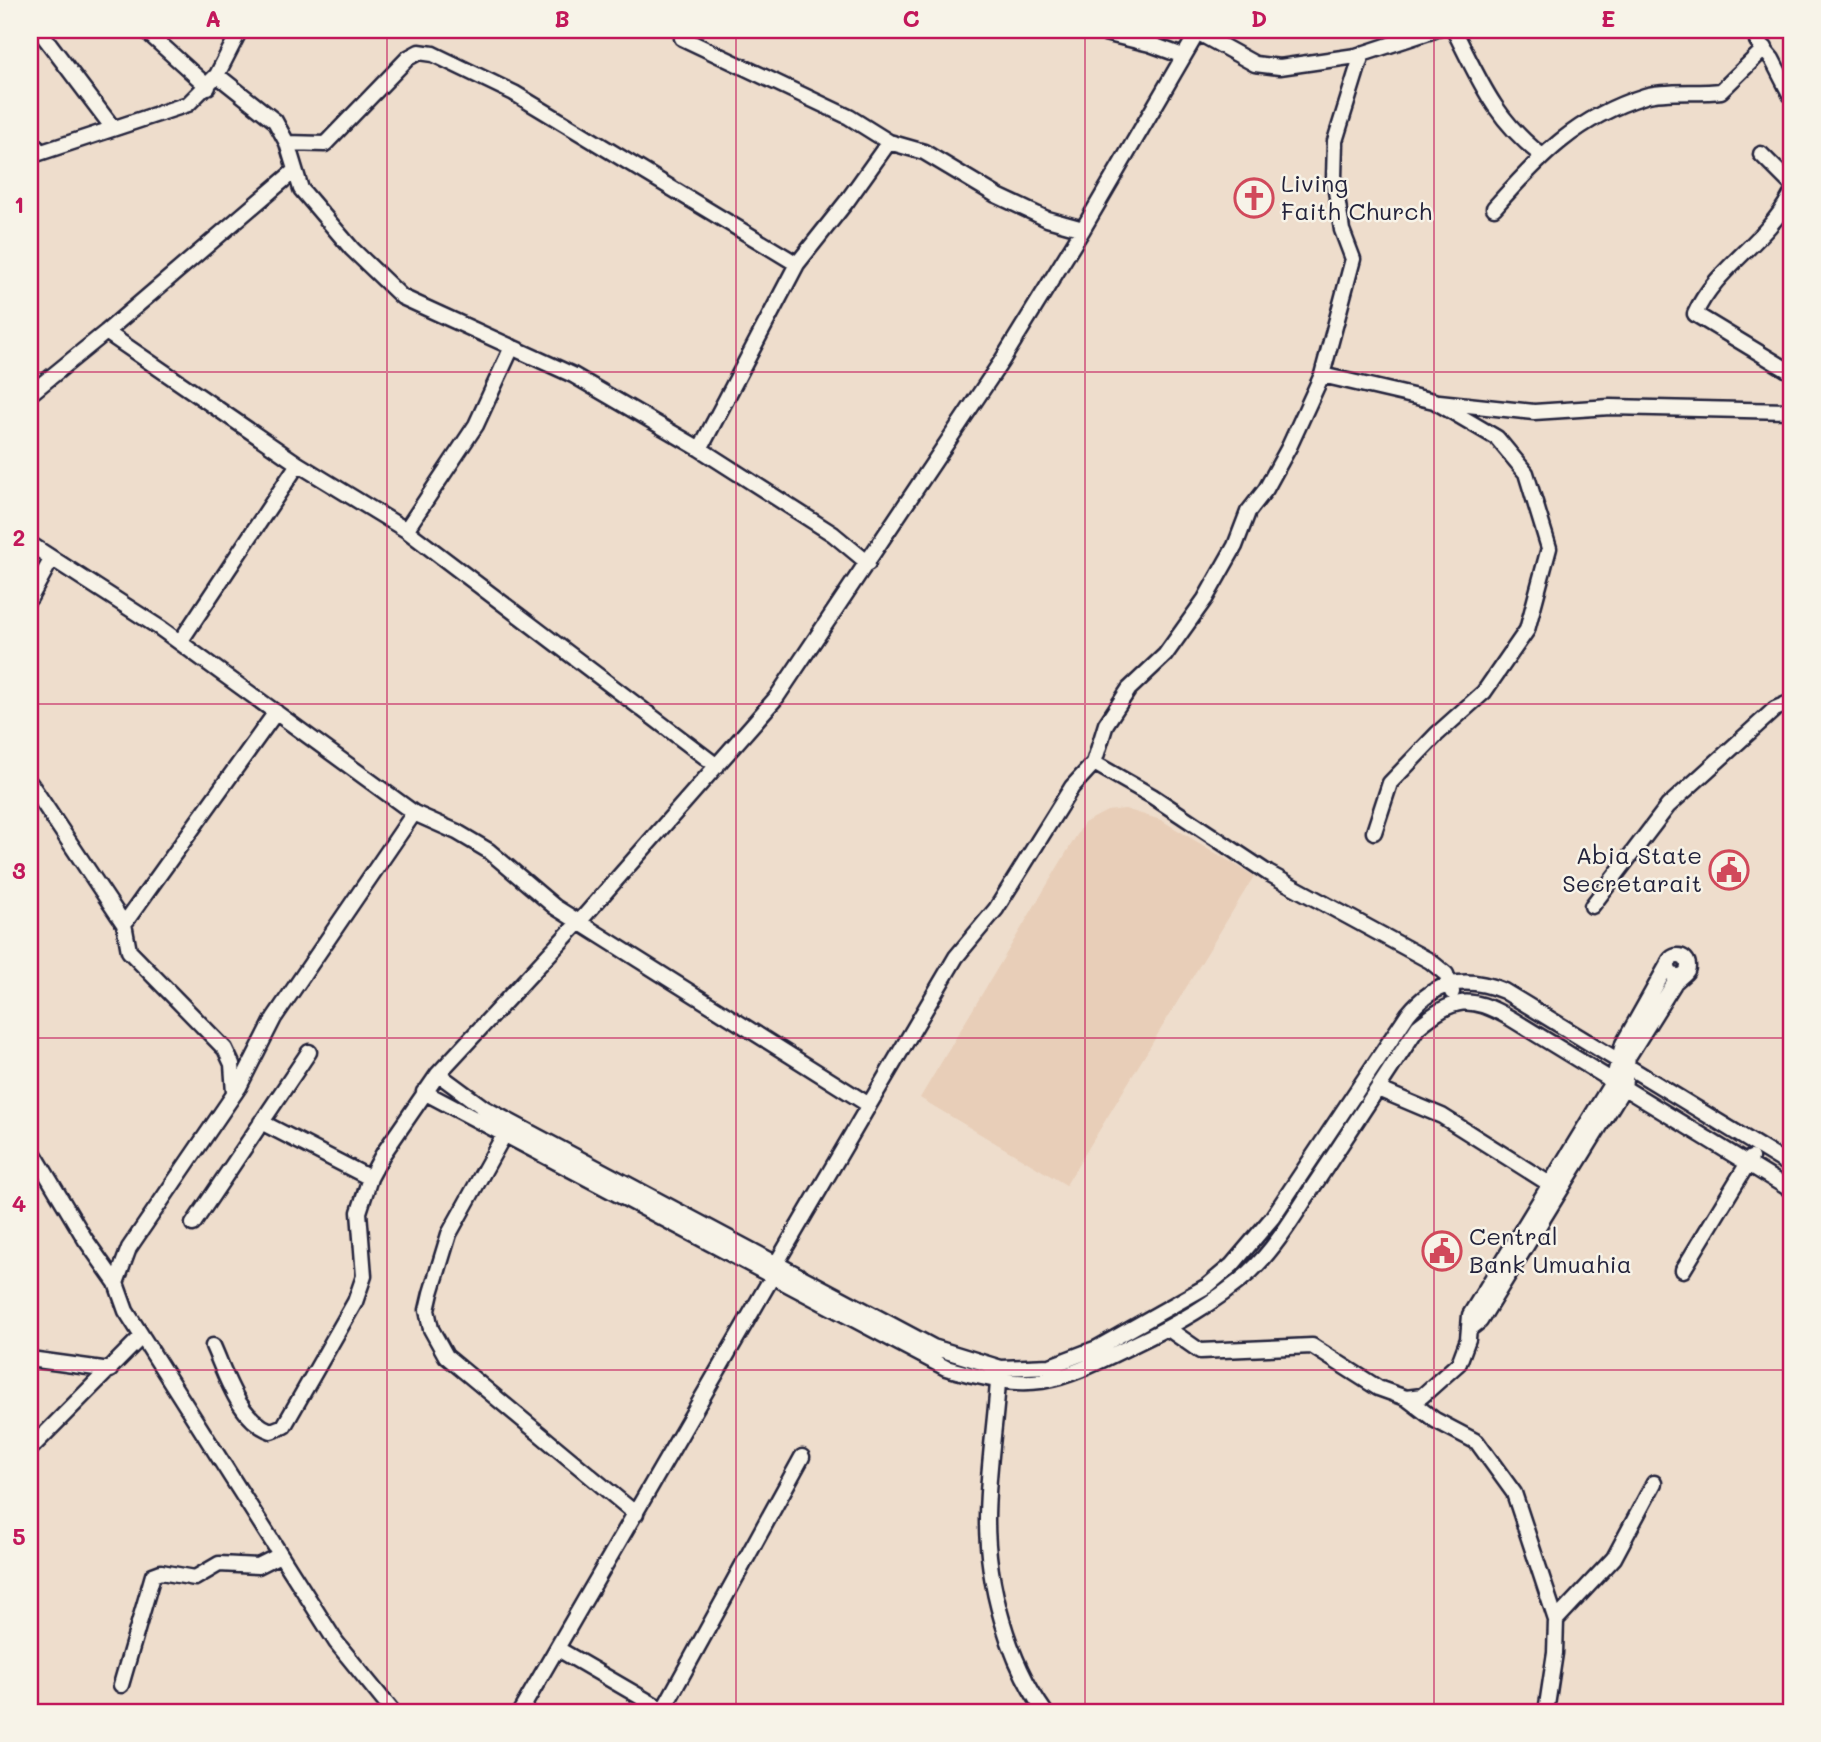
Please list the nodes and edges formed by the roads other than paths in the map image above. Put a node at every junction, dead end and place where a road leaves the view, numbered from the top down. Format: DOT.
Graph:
graph roads {
  1 [pos="39,30"];
  2 [pos="145,30"];
  3 [pos="240,30"];
  4 [pos="1092,30"];
  5 [pos="1435,30"];
  6 [pos="1454,30"];
  7 [pos="1758,30"];
  8 [pos="1198,31"];
  9 [pos="682,38"];
  10 [pos="1765,48"];
  11 [pos="1362,54"];
  12 [pos="1183,56"];
  13 [pos="213,81"];
  14 [pos="1791,96"];
  15 [pos="113,128"];
  16 [pos="30,139"];
  17 [pos="889,142"];
  18 [pos="287,143"];
  19 [pos="34,154"];
  20 [pos="1761,154"];
  21 [pos="1541,155"];
  22 [pos="293,172"];
  23 [pos="1791,184"];
  24 [pos="1791,195"];
  25 [pos="1494,208"];
  26 [pos="1083,229"];
  27 [pos="797,264"];
  28 [pos="106,332"];
  29 [pos="512,348"];
  30 [pos="1791,372"];
  31 [pos="1322,375"];
  32 [pos="30,394"];
  33 [pos="1434,401"];
  34 [pos="1791,411"];
  35 [pos="700,449"];
  36 [pos="298,464"];
  37 [pos="406,530"];
  38 [pos="30,544"];
  39 [pos="51,560"];
  40 [pos="868,563"];
  41 [pos="30,598"];
  42 [pos="180,642"];
  43 [pos="1791,702"];
  44 [pos="276,712"];
  45 [pos="1094,763"];
  46 [pos="716,766"];
  47 [pos="30,783"];
  48 [pos="414,813"];
  49 [pos="1374,832"];
  50 [pos="1592,906"];
  51 [pos="579,922"];
  52 [pos="124,924"];
  53 [pos="1450,985"];
  54 [pos="1455,1003"];
  55 [pos="309,1052"];
  56 [pos="1622,1063"];
  57 [pos="439,1074"];
  58 [pos="1618,1084"];
  59 [pos="1378,1089"];
  60 [pos="424,1092"];
  61 [pos="234,1093"];
  62 [pos="869,1105"];
  63 [pos="261,1122"];
  64 [pos="504,1135"];
  65 [pos="1758,1146"];
  66 [pos="30,1147"];
  67 [pos="1748,1163"];
  68 [pos="1791,1166"];
  69 [pos="370,1178"];
  70 [pos="602,1179"];
  71 [pos="1555,1187"];
  72 [pos="1791,1190"];
  73 [pos="193,1224"];
  74 [pos="1683,1270"];
  75 [pos="774,1271"];
  76 [pos="116,1283"];
  77 [pos="873,1323"];
  78 [pos="1167,1328"];
  79 [pos="142,1336"];
  80 [pos="213,1346"];
  81 [pos="30,1359"];
  82 [pos="110,1370"];
  83 [pos="998,1382"];
  84 [pos="1406,1398"];
  85 [pos="30,1449"];
  86 [pos="802,1457"];
  87 [pos="1654,1483"];
  88 [pos="636,1514"];
  89 [pos="280,1555"];
  90 [pos="1556,1620"];
  91 [pos="558,1649"];
  92 [pos="121,1685"];
  93 [pos="663,1711"];
  94 [pos="393,1712"];
  95 [pos="520,1712"];
  96 [pos="1045,1712"];
  97 [pos="1546,1712"];
  1 -- 15 [label="street"];
  2 -- 13 [label="street"];
  3 -- 13 [label="street"];
  4 -- 12 [label="street"];
  5 -- 11 [label="street"];
  6 -- 21 [label="street"];
  7 -- 10 [label="street"];
  8 -- 11 [label="street"];
  8 -- 12 [label="street"];
  9 -- 17 [label="street"];
  10 -- 14 [label="street"];
  10 -- 21 [label="street"];
  11 -- 31 [label="street"];
  12 -- 26 [label="street"];
  13 -- 15 [label="street"];
  13 -- 18 [label="street"];
  15 -- 19 [label="street"];
  16 -- 19 [label="street"];
  17 -- 26 [label="street"];
  17 -- 27 [label="street"];
  18 -- 22 [label="street"];
  18 -- 27 [label="street"];
  20 -- 23 [label="street"];
  21 -- 25 [label="street"];
  22 -- 28 [label="street"];
  22 -- 29 [label="street"];
  24 -- 30 [label="street"];
  26 -- 40 [label="street"];
  27 -- 35 [label="street"];
  28 -- 32 [label="street"];
  28 -- 36 [label="street"];
  29 -- 35 [label="street"];
  29 -- 37 [label="street"];
  31 -- 33 [label="street"];
  31 -- 45 [label="street"];
  33 -- 34 [label="street"];
  33 -- 49 [label="street"];
  35 -- 40 [label="street"];
  36 -- 37 [label="street"];
  36 -- 42 [label="street"];
  37 -- 46 [label="street"];
  38 -- 39 [label="street"];
  39 -- 41 [label="street"];
  39 -- 42 [label="street"];
  40 -- 46 [label="street"];
  42 -- 44 [label="street"];
  43 -- 50 [label="street"];
  44 -- 48 [label="street"];
  44 -- 52 [label="street"];
  45 -- 53 [label="street"];
  45 -- 62 [label="street"];
  46 -- 51 [label="street"];
  47 -- 52 [label="street"];
  48 -- 51 [label="street"];
  48 -- 61 [label="street"];
  51 -- 57 [label="street"];
  51 -- 62 [label="street"];
  52 -- 61 [label="street"];
  53 -- 54 [label="street"];
  53 -- 56 [label="street"];
  53 -- 77 [label="street"];
  54 -- 58 [label="street"];
  54 -- 59 [label="street"];
  55 -- 63 [label="street"];
  56 -- 56 [label="street"];
  56 -- 58 [label="street"];
  56 -- 65 [label="street"];
  57 -- 60 [label="street"];
  57 -- 70 [label="street"];
  58 -- 67 [label="street"];
  58 -- 71 [label="street"];
  59 -- 71 [label="street"];
  59 -- 78 [label="street"];
  60 -- 64 [label="street"];
  60 -- 69 [label="street"];
  61 -- 76 [label="street"];
  62 -- 75 [label="street"];
  63 -- 69 [label="street"];
  63 -- 73 [label="street"];
  64 -- 70 [label="street"];
  64 -- 88 [label="street"];
  65 -- 67 [label="street"];
  65 -- 68 [label="street"];
  66 -- 76 [label="street"];
  67 -- 72 [label="street"];
  67 -- 74 [label="street"];
  69 -- 80 [label="street"];
  70 -- 75 [label="street"];
  71 -- 84 [label="street"];
  75 -- 77 [label="street"];
  75 -- 88 [label="street"];
  76 -- 79 [label="street"];
  77 -- 83 [label="street"];
  78 -- 83 [label="street"];
  78 -- 84 [label="street"];
  79 -- 82 [label="street"];
  79 -- 89 [label="street"];
  81 -- 82 [label="street"];
  82 -- 85 [label="street"];
  83 -- 96 [label="street"];
  84 -- 90 [label="street"];
  86 -- 93 [label="street"];
  87 -- 90 [label="street"];
  88 -- 91 [label="street"];
  89 -- 92 [label="street"];
  89 -- 94 [label="street"];
  90 -- 97 [label="street"];
  91 -- 93 [label="street"];
  91 -- 95 [label="street"];
}
